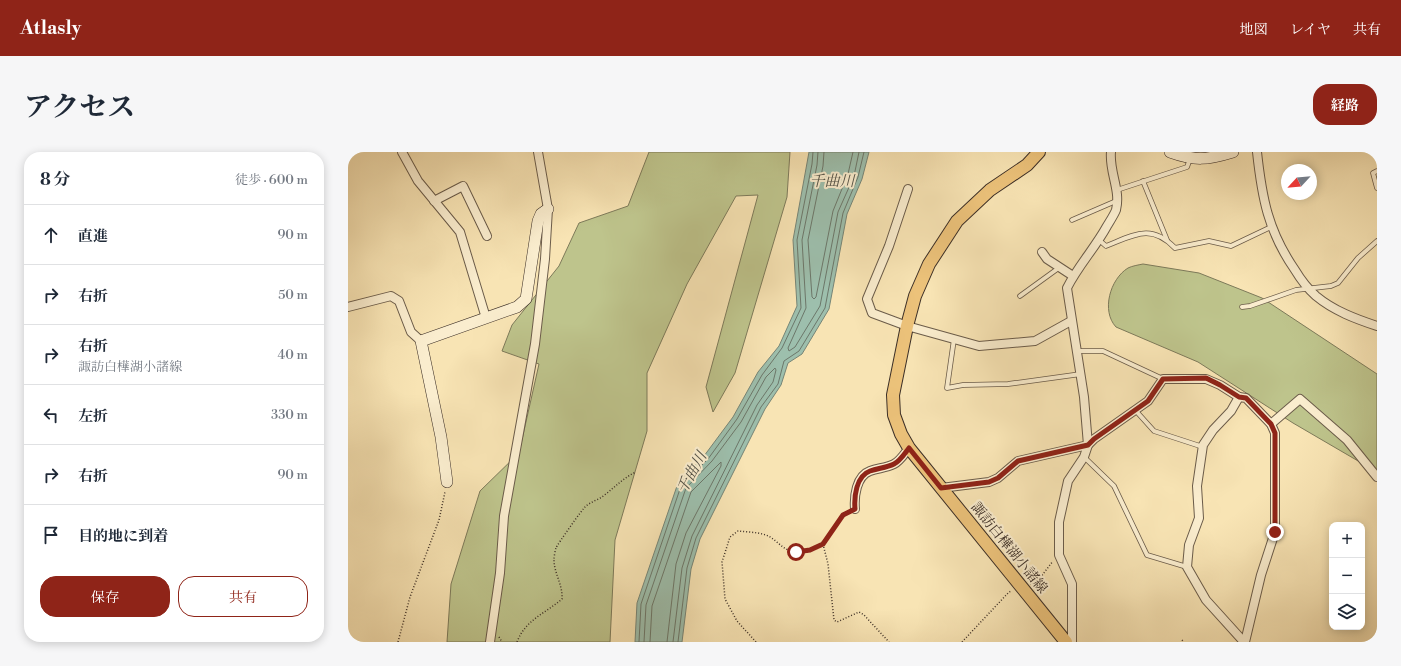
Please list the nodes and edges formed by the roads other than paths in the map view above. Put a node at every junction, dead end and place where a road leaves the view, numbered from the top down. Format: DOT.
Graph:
graph roads {
  1 [pos="402,152"];
  2 [pos="538,152"];
  3 [pos="1039,152"];
  4 [pos="1110,152"];
  5 [pos="1170,152"];
  6 [pos="1233,152"];
  7 [pos="1257,152"];
  8 [pos="1190,159"];
  9 [pos="1377,170"];
  10 [pos="1143,181"];
  11 [pos="908,188"];
  12 [pos="1377,188"];
  13 [pos="1117,190"];
  14 [pos="434,201"];
  15 [pos="1116,201"];
  16 [pos="548,209"];
  17 [pos="1072,220"];
  18 [pos="1271,227"];
  19 [pos="487,236"];
  20 [pos="1099,240"];
  21 [pos="1167,240"];
  22 [pos="1377,241"];
  23 [pos="1042,252"];
  24 [pos="1060,267"];
  25 [pos="1073,276"];
  26 [pos="1309,289"];
  27 [pos="1020,296"];
  28 [pos="348,307"];
  29 [pos="1242,307"];
  30 [pos="486,318"];
  31 [pos="1071,321"];
  32 [pos="906,326"];
  33 [pos="1377,326"];
  34 [pos="954,339"];
  35 [pos="421,341"];
  36 [pos="1078,351"];
  37 [pos="1081,374"];
  38 [pos="1163,379"];
  39 [pos="1239,397"];
  40 [pos="1136,411"];
  41 [pos="1271,424"];
  42 [pos="1088,445"];
  43 [pos="1203,447"];
  44 [pos="909,448"];
  45 [pos="1084,457"];
  46 [pos="1377,478"];
  47 [pos="447,482"];
  48 [pos="941,488"];
  49 [pos="855,509"];
  50 [pos="1187,567"];
  51 [pos="490,642"];
  52 [pos="1066,642"];
  53 [pos="1072,642"];
  54 [pos="1244,642"];
  1 -- 14 [label="street"];
  2 -- 16 [label="street"];
  3 -- 32 [label="main road, 諏訪白樺湖小諸線"];
  4 -- 13 [label="street"];
  5 -- 8 [label="street"];
  6 -- 8 [label="street"];
  7 -- 18 [label="street"];
  8 -- 10 [label="lane"];
  9 -- 12 [label="lane"];
  10 -- 13 [label="lane"];
  10 -- 21 [label="lane"];
  11 -- 32 [label="street"];
  13 -- 15 [label="street"];
  14 -- 19 [label="street"];
  14 -- 30 [label="street"];
  15 -- 17 [label="lane"];
  15 -- 20 [label="street"];
  16 -- 30 [label="street"];
  16 -- 51 [label="street"];
  18 -- 21 [label="lane"];
  18 -- 26 [label="street"];
  20 -- 21 [label="lane"];
  20 -- 25 [label="street"];
  22 -- 26 [label="lane"];
  23 -- 24 [label="street"];
  24 -- 25 [label="street"];
  24 -- 27 [label="lane"];
  25 -- 31 [label="street"];
  26 -- 29 [label="lane"];
  26 -- 33 [label="street"];
  28 -- 35 [label="street"];
  30 -- 35 [label="street"];
  31 -- 34 [label="street"];
  31 -- 36 [label="street"];
  32 -- 34 [label="street"];
  32 -- 44 [label="main road, 諏訪白樺湖小諸線"];
  34 -- 37 [label="lane"];
  35 -- 47 [label="street"];
  36 -- 37 [label="street"];
  36 -- 38 [label="lane"];
  37 -- 42 [label="street"];
  38 -- 39 [label="street"];
  38 -- 40 [label="street"];
  39 -- 41 [label="street"];
  39 -- 43 [label="street"];
  40 -- 42 [label="street"];
  40 -- 43 [label="lane"];
  41 -- 46 [label="street"];
  41 -- 54 [label="street"];
  42 -- 45 [label="street"];
  42 -- 48 [label="street"];
  43 -- 50 [label="street"];
  44 -- 48 [label="main road, 諏訪白樺湖小諸線"];
  44 -- 49 [label="street"];
  45 -- 50 [label="lane"];
  45 -- 53 [label="street"];
  48 -- 52 [label="main road, 諏訪白樺湖小諸線"];
  50 -- 54 [label="street"];
}
